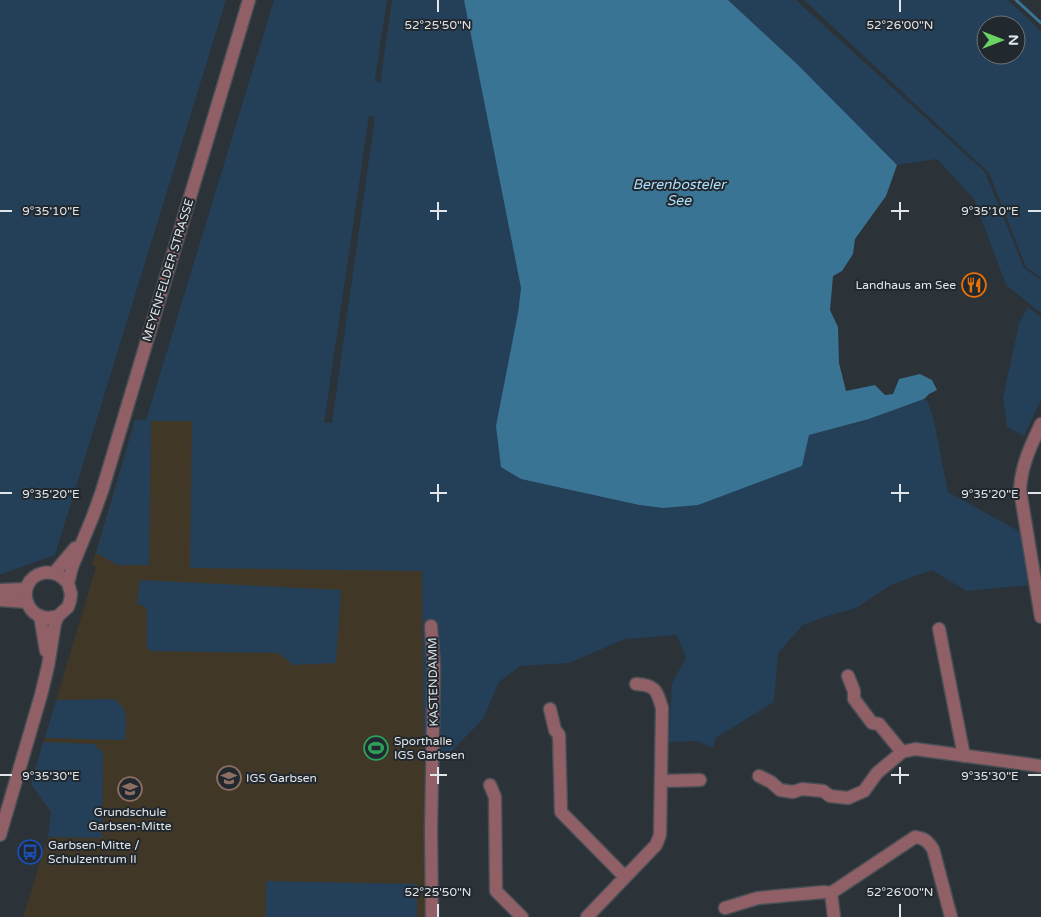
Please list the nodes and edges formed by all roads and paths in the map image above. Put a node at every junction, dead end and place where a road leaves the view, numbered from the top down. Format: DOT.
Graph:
graph roads {
  1 [pos="249,0"];
  2 [pos="1041,424"];
  3 [pos="83,538"];
  4 [pos="54,573"];
  5 [pos="68,583"];
  6 [pos="26,588"];
  7 [pos="0,590"];
  8 [pos="0,600"];
  9 [pos="27,602"];
  10 [pos="40,616"];
  11 [pos="58,616"];
  12 [pos="1041,617"];
  13 [pos="431,626"];
  14 [pos="939,630"];
  15 [pos="48,666"];
  16 [pos="848,676"];
  17 [pos="636,684"];
  18 [pos="550,709"];
  19 [pos="902,752"];
  20 [pos="964,756"];
  21 [pos="1041,766"];
  22 [pos="759,776"];
  23 [pos="700,780"];
  24 [pos="661,781"];
  25 [pos="490,785"];
  26 [pos="0,835"];
  27 [pos="625,877"];
  28 [pos="831,894"];
  29 [pos="725,908"];
  30 [pos="432,917"];
  31 [pos="522,917"];
  32 [pos="587,917"];
  33 [pos="834,917"];
  34 [pos="951,917"];
  1 -- 3 [label="street, MEYENFELDER STRASSE"];
  2 -- 12 [label="street"];
  3 -- 4 [label="street, MEYENFELDER STRASSE"];
  3 -- 5 [label="street, MEYENFELDER STRASSE"];
  4 -- 5 [label="street"];
  4 -- 6 [label="street"];
  5 -- 11 [label="street, MEYENFELDER STRASSE"];
  6 -- 7 [label="street"];
  6 -- 9 [label="street"];
  8 -- 9 [label="street"];
  9 -- 10 [label="street"];
  10 -- 11 [label="street"];
  10 -- 15 [label="street, MEYENFELDER STRASSE"];
  11 -- 15 [label="street, MEYENFELDER STRASSE"];
  13 -- 30 [label="street, KASTENDAMM"];
  14 -- 20 [label="street"];
  15 -- 26 [label="street, MEYENFELDER STRASSE"];
  16 -- 19 [label="street"];
  17 -- 24 [label="street"];
  18 -- 27 [label="street"];
  19 -- 20 [label="street"];
  19 -- 22 [label="street"];
  20 -- 21 [label="street"];
  23 -- 24 [label="street"];
  24 -- 27 [label="street"];
  25 -- 31 [label="street"];
  27 -- 32 [label="street"];
  28 -- 29 [label="street"];
  28 -- 33 [label="street"];
  28 -- 34 [label="street"];
}
